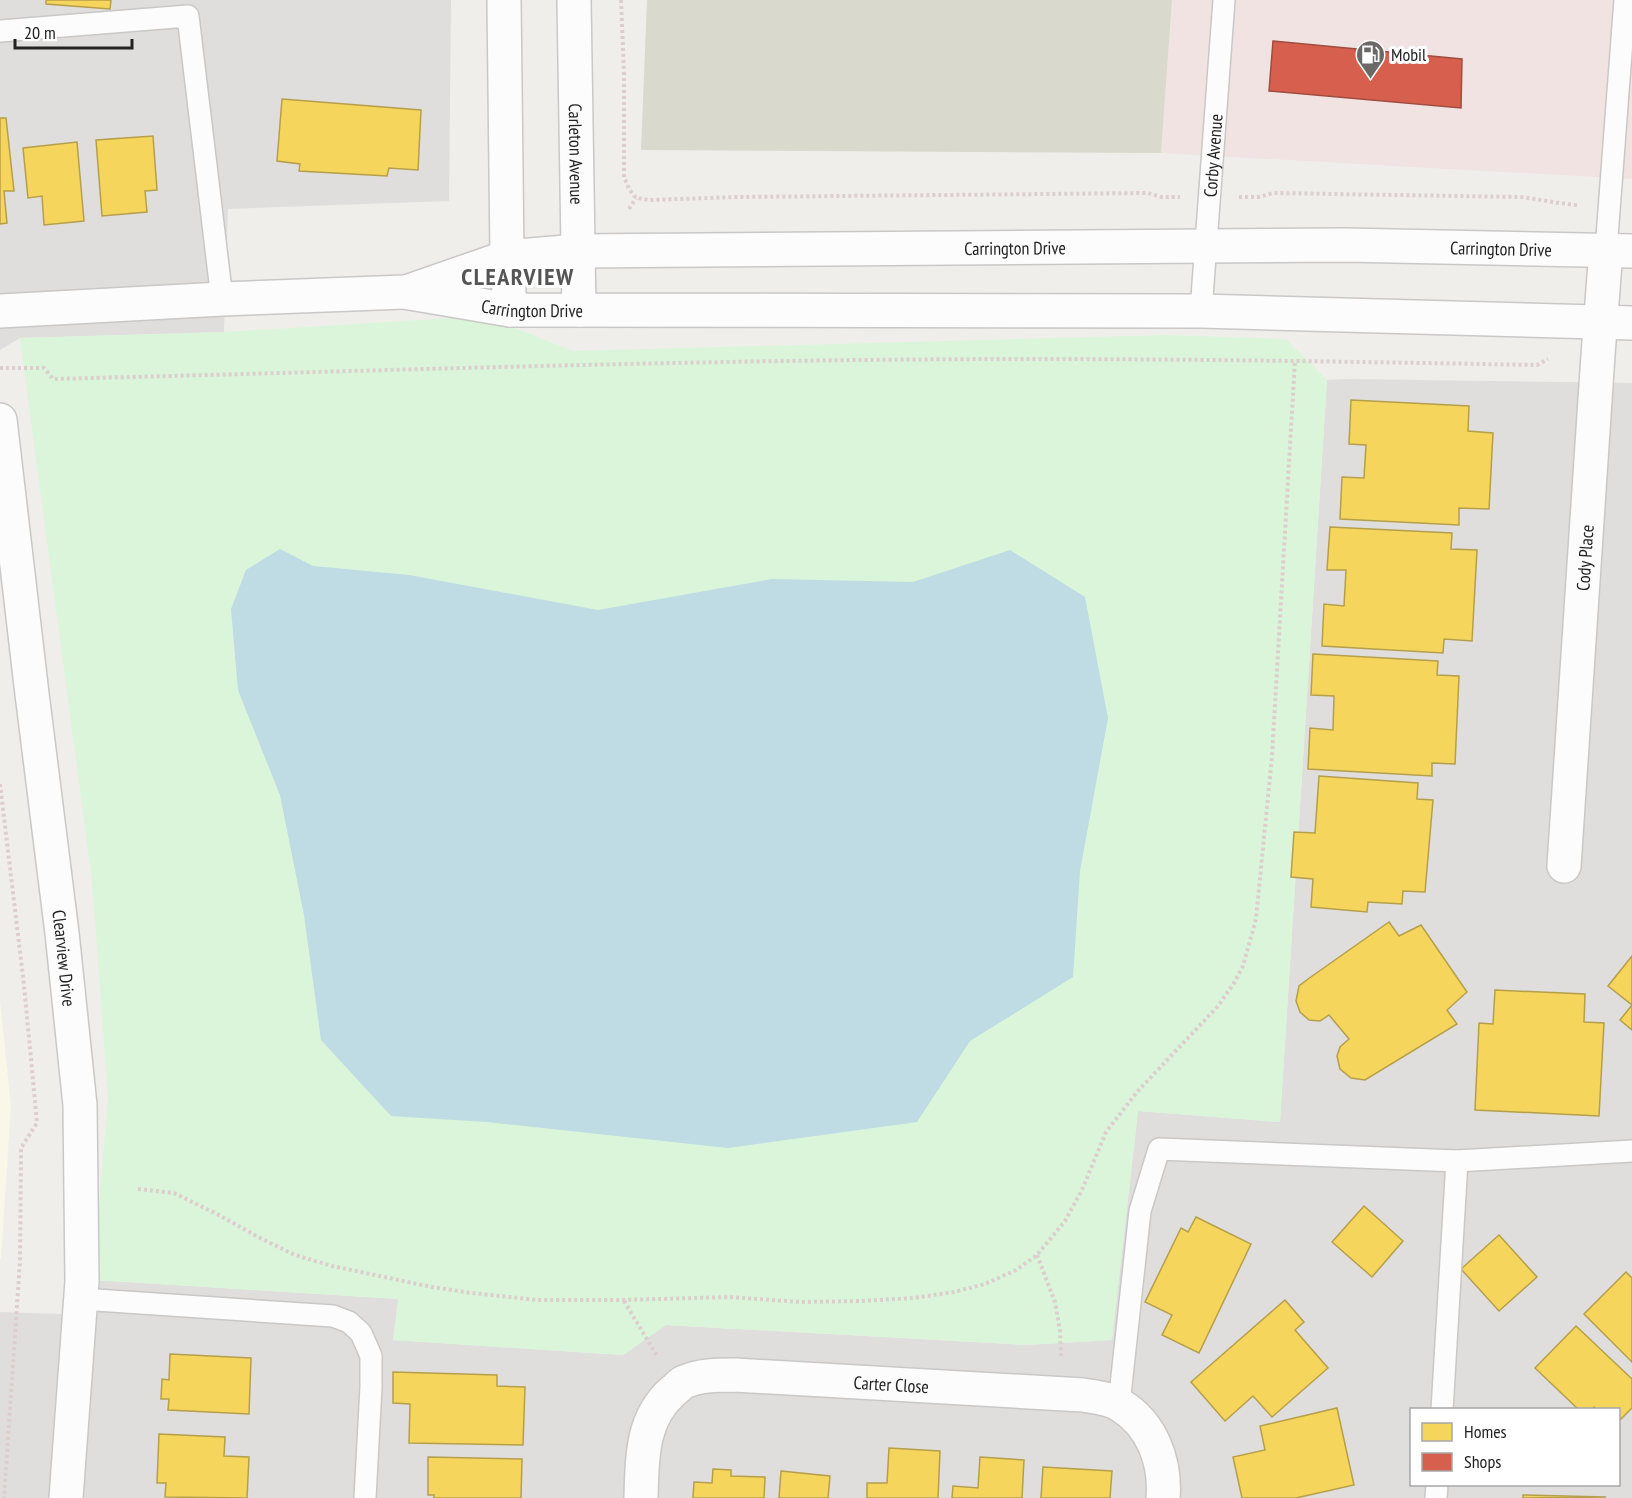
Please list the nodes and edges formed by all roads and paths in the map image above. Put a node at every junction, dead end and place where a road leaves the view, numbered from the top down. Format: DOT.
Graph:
graph roads {
  1 [pos="504,0"];
  2 [pos="574,0"];
  3 [pos="621,0"];
  4 [pos="1224,0"];
  5 [pos="1625,0"];
  6 [pos="0,31"];
  7 [pos="1161,197"];
  8 [pos="1259,197"];
  9 [pos="636,198"];
  10 [pos="1559,204"];
  11 [pos="629,209"];
  12 [pos="1207,245"];
  13 [pos="1619,250"];
  14 [pos="577,251"];
  15 [pos="507,257"];
  16 [pos="404,292"];
  17 [pos="222,299"];
  18 [pos="510,310"];
  19 [pos="579,310"];
  20 [pos="0,311"];
  21 [pos="1201,311"];
  22 [pos="1616,322"];
  23 [pos="1552,358"];
  24 [pos="1295,360"];
  25 [pos="0,368"];
  26 [pos="0,420"];
  27 [pos="0,784"];
  28 [pos="1564,866"];
  29 [pos="1632,1151"];
  30 [pos="1457,1161"];
  31 [pos="138,1189"];
  32 [pos="1037,1256"];
  33 [pos="81,1299"];
  34 [pos="623,1300"];
  35 [pos="677,1388"];
  36 [pos="1061,1394"];
  37 [pos="1119,1404"];
  38 [pos="1442,1408"];
  39 [pos="4,1498"];
  40 [pos="66,1498"];
  41 [pos="365,1498"];
  42 [pos="641,1498"];
  43 [pos="1164,1498"];
  1 -- 15 [label="street"];
  2 -- 14 [label="street, Carleton Avenue"];
  3 -- 9 [label="path"];
  4 -- 12 [label="lane, Corby Avenue"];
  5 -- 13 [label="lane"];
  6 -- 17 [label="lane"];
  7 -- 9 [label="path"];
  8 -- 10 [label="path"];
  9 -- 11 [label="path"];
  12 -- 13 [label="street, Carrington Drive"];
  12 -- 14 [label="street, Carrington Drive"];
  12 -- 21 [label="lane, Corby Avenue"];
  13 -- 22 [label="street, Cody Place"];
  14 -- 15 [label="street, Carrington Drive"];
  14 -- 19 [label="street, Carleton Avenue"];
  15 -- 16 [label="street, Carrington Drive"];
  15 -- 18 [label="street"];
  16 -- 17 [label="street, Carrington Drive"];
  16 -- 18 [label="street, Carrington Drive"];
  17 -- 20 [label="street, Carrington Drive"];
  18 -- 19 [label="street, Carrington Drive"];
  19 -- 21 [label="street, Carrington Drive"];
  21 -- 22 [label="street, Carrington Drive"];
  22 -- 28 [label="street, Cody Place"];
  23 -- 24 [label="path"];
  24 -- 25 [label="path"];
  24 -- 32 [label="path"];
  26 -- 33 [label="street, Clearview Drive"];
  27 -- 39 [label="path"];
  29 -- 30 [label="lane"];
  30 -- 37 [label="lane"];
  30 -- 38 [label="lane"];
  31 -- 34 [label="path"];
  32 -- 34 [label="path"];
  32 -- 36 [label="path"];
  33 -- 40 [label="street, Clearview Drive"];
  33 -- 41 [label="lane"];
  34 -- 35 [label="path"];
  35 -- 36 [label="street, Carter Close"];
  35 -- 42 [label="street, Carter Close"];
  36 -- 37 [label="street, Carter Close"];
  37 -- 43 [label="street, Carter Close"];
}
